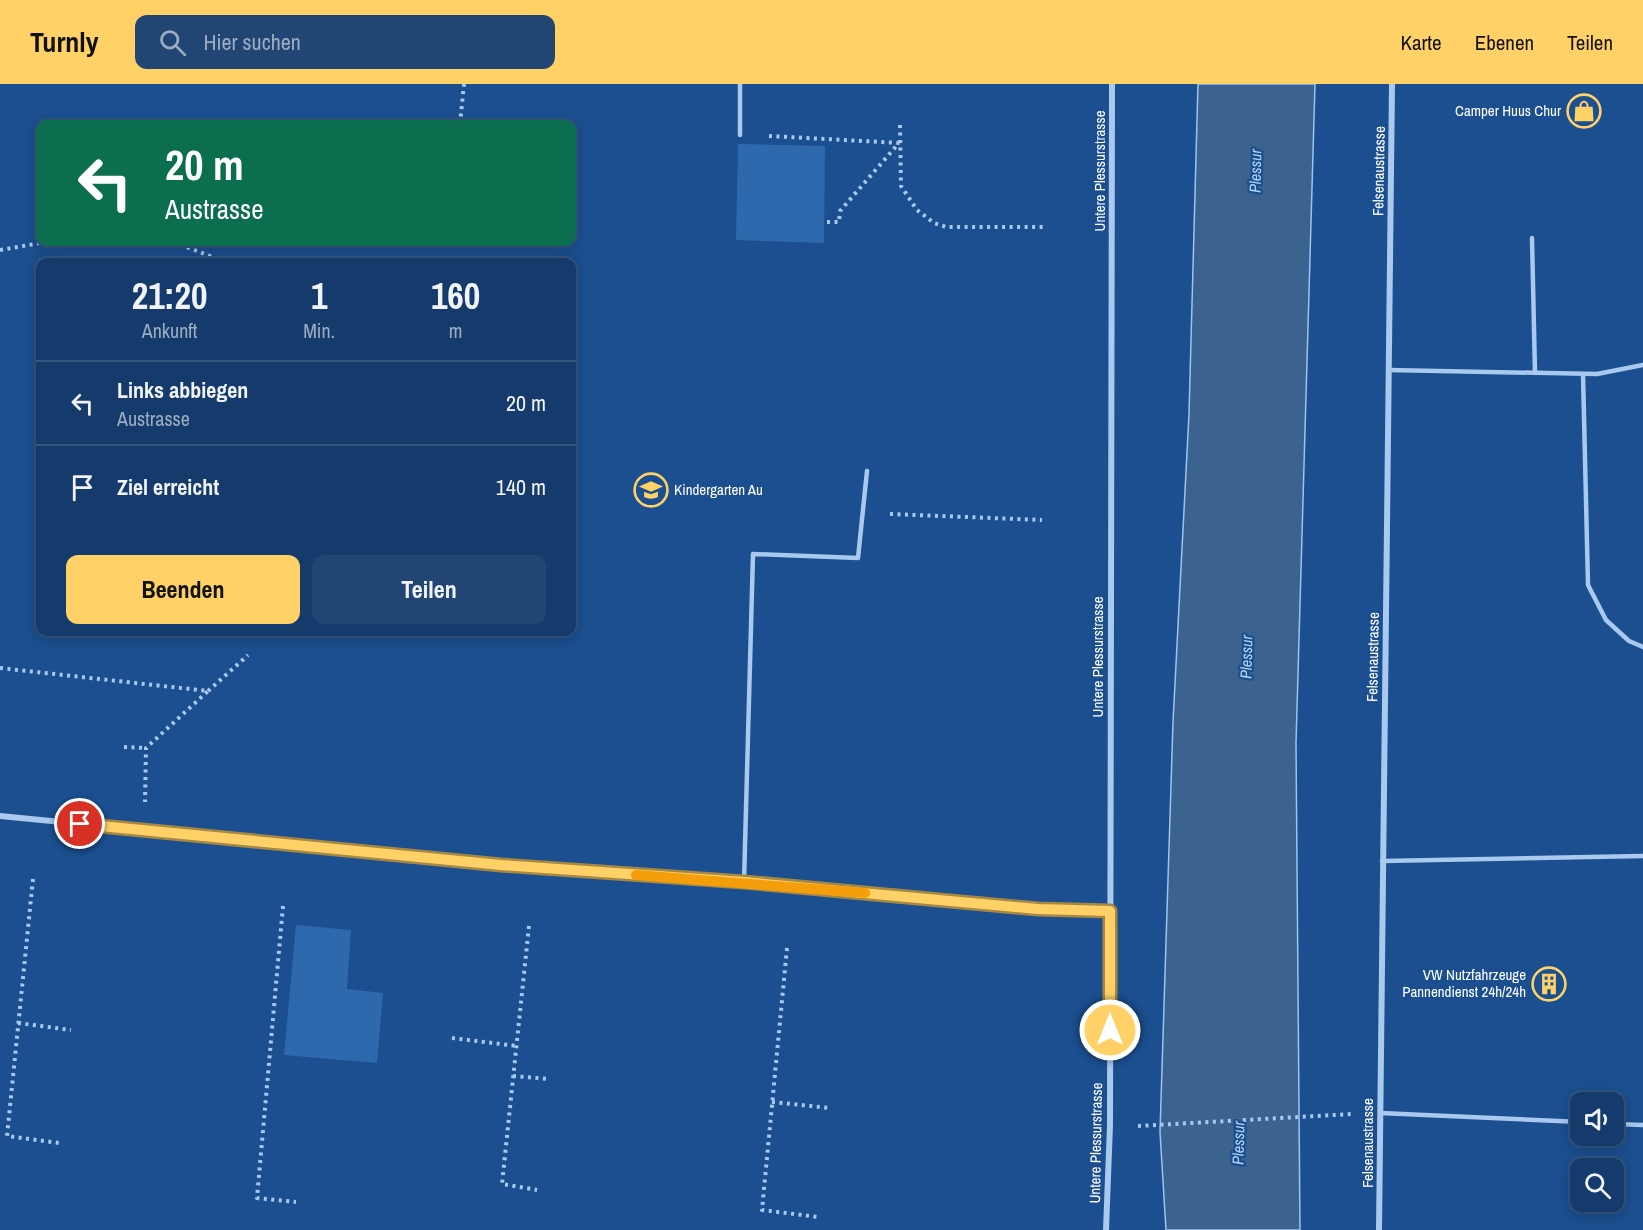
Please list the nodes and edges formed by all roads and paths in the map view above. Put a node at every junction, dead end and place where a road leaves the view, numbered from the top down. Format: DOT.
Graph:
graph roads {
  1 [pos="464,84"];
  2 [pos="740,84"];
  3 [pos="1112,84"];
  4 [pos="1392,84"];
  5 [pos="460,120"];
  6 [pos="900,125"];
  7 [pos="740,135"];
  8 [pos="900,143"];
  9 [pos="827,222"];
  10 [pos="1045,227"];
  11 [pos="1532,238"];
  12 [pos="36,244"];
  13 [pos="184,246"];
  14 [pos="0,250"];
  15 [pos="215,258"];
  16 [pos="1643,365"];
  17 [pos="1388,370"];
  18 [pos="1535,373"];
  19 [pos="1583,374"];
  20 [pos="867,471"];
  21 [pos="863,513"];
  22 [pos="1042,520"];
  23 [pos="1643,647"];
  24 [pos="248,655"];
  25 [pos="0,668"];
  26 [pos="208,691"];
  27 [pos="124,747"];
  28 [pos="146,748"];
  29 [pos="0,816"];
  30 [pos="144,830"];
  31 [pos="1643,856"];
  32 [pos="1382,861"];
  33 [pos="33,879"];
  34 [pos="744,882"];
  35 [pos="283,906"];
  36 [pos="1110,911"];
  37 [pos="529,926"];
  38 [pos="787,948"];
  39 [pos="18,1023"];
  40 [pos="71,1030"];
  41 [pos="452,1038"];
  42 [pos="517,1046"];
  43 [pos="513,1076"];
  44 [pos="549,1079"];
  45 [pos="772,1102"];
  46 [pos="830,1108"];
  47 [pos="1380,1113"];
  48 [pos="1317,1117"];
  49 [pos="1570,1122"];
  50 [pos="1624,1124"];
  51 [pos="1643,1125"];
  52 [pos="1133,1126"];
  53 [pos="59,1143"];
  54 [pos="537,1190"];
  55 [pos="296,1202"];
  56 [pos="818,1217"];
  57 [pos="1106,1230"];
  58 [pos="1379,1230"];
  1 -- 5 [label="path"];
  2 -- 7 [label="lane"];
  3 -- 36 [label="street, Untere Plessurstrasse"];
  4 -- 17 [label="street, Felsenaustrasse"];
  6 -- 8 [label="path"];
  7 -- 8 [label="path"];
  8 -- 9 [label="path"];
  8 -- 10 [label="path"];
  11 -- 18 [label="lane"];
  12 -- 14 [label="path"];
  13 -- 15 [label="path"];
  16 -- 19 [label="lane"];
  17 -- 18 [label="lane"];
  17 -- 32 [label="street, Felsenaustrasse"];
  18 -- 19 [label="lane"];
  19 -- 23 [label="lane"];
  20 -- 21 [label="lane"];
  21 -- 22 [label="path"];
  21 -- 34 [label="lane"];
  24 -- 26 [label="path"];
  25 -- 26 [label="path"];
  26 -- 28 [label="path"];
  27 -- 28 [label="path"];
  28 -- 30 [label="path"];
  29 -- 30 [label="street"];
  30 -- 34 [label="street"];
  31 -- 32 [label="lane"];
  32 -- 47 [label="street, Felsenaustrasse"];
  33 -- 39 [label="path"];
  34 -- 36 [label="street"];
  35 -- 55 [label="path"];
  36 -- 57 [label="street, Untere Plessurstrasse"];
  37 -- 42 [label="path"];
  38 -- 45 [label="path"];
  39 -- 40 [label="path"];
  39 -- 53 [label="path"];
  41 -- 42 [label="path"];
  42 -- 43 [label="path"];
  43 -- 44 [label="path"];
  43 -- 54 [label="path"];
  45 -- 46 [label="path"];
  45 -- 56 [label="path"];
  47 -- 49 [label="lane"];
  47 -- 58 [label="street, Felsenaustrasse"];
  48 -- 52 [label="path"];
  50 -- 51 [label="lane"];
}
